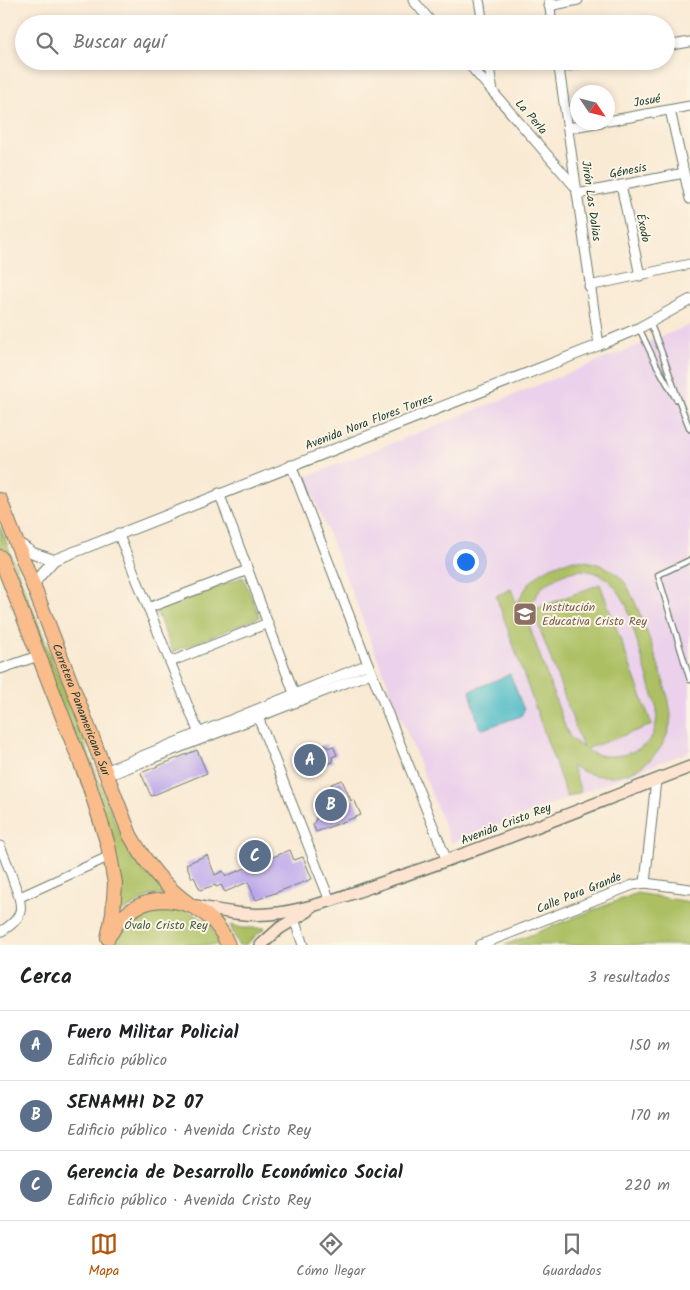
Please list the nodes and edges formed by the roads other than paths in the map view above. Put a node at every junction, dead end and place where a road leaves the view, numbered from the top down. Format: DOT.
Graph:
graph roads {
  1 [pos="413,0"];
  2 [pos="479,0"];
  3 [pos="578,0"];
  4 [pos="549,3"];
  5 [pos="426,15"];
  6 [pos="482,15"];
  7 [pos="690,42"];
  8 [pos="675,44"];
  9 [pos="474,70"];
  10 [pos="489,70"];
  11 [pos="559,70"];
  12 [pos="493,92"];
  13 [pos="690,106"];
  14 [pos="670,110"];
  15 [pos="615,120"];
  16 [pos="568,128"];
  17 [pos="684,173"];
  18 [pos="621,185"];
  19 [pos="577,191"];
  20 [pos="690,199"];
  21 [pos="690,264"];
  22 [pos="640,276"];
  23 [pos="589,286"];
  24 [pos="690,300"];
  25 [pos="650,323"];
  26 [pos="639,328"];
  27 [pos="599,345"];
  28 [pos="681,406"];
  29 [pos="690,429"];
  30 [pos="291,466"];
  31 [pos="219,493"];
  32 [pos="0,501"];
  33 [pos="118,533"];
  34 [pos="16,541"];
  35 [pos="0,557"];
  36 [pos="54,560"];
  37 [pos="690,560"];
  38 [pos="248,570"];
  39 [pos="33,586"];
  40 [pos="148,608"];
  41 [pos="268,623"];
  42 [pos="38,656"];
  43 [pos="170,662"];
  44 [pos="368,664"];
  45 [pos="0,669"];
  46 [pos="371,673"];
  47 [pos="690,680"];
  48 [pos="294,693"];
  49 [pos="258,718"];
  50 [pos="198,732"];
  51 [pos="690,767"];
  52 [pos="106,773"];
  53 [pos="656,780"];
  54 [pos="0,846"];
  55 [pos="110,856"];
  56 [pos="447,861"];
  57 [pos="645,883"];
  58 [pos="690,889"];
  59 [pos="20,898"];
  60 [pos="330,901"];
  61 [pos="191,905"];
  62 [pos="294,919"];
  63 [pos="0,932"];
  64 [pos="106,942"];
  65 [pos="228,945"];
  66 [pos="261,945"];
  67 [pos="303,945"];
  68 [pos="480,945"];
  1 -- 5 [label="street"];
  2 -- 6 [label="street"];
  3 -- 4 [label="street"];
  7 -- 8 [label="street"];
  9 -- 12 [label="street, La Perla"];
  10 -- 12 [label="street"];
  11 -- 16 [label="street, Jirón Las Dalias"];
  12 -- 19 [label="street, La Perla"];
  13 -- 14 [label="street, Josué"];
  14 -- 15 [label="street, Josué"];
  14 -- 17 [label="street"];
  16 -- 19 [label="street, Jirón Las Dalias"];
  17 -- 18 [label="street, Génesis"];
  17 -- 20 [label="street"];
  18 -- 19 [label="street, Génesis"];
  18 -- 22 [label="street, Éxodo"];
  19 -- 23 [label="street, Jirón Las Dalias"];
  21 -- 22 [label="street"];
  22 -- 23 [label="street"];
  23 -- 27 [label="street, Jirón Las Dalias"];
  24 -- 25 [label="street, Avenida Nora Flores Torres"];
  25 -- 26 [label="street, Avenida Nora Flores Torres"];
  25 -- 28 [label="lane"];
  26 -- 27 [label="street, Avenida Nora Flores Torres"];
  26 -- 28 [label="lane"];
  27 -- 30 [label="street, Avenida Nora Flores Torres"];
  28 -- 29 [label="lane"];
  30 -- 31 [label="street, Avenida Nora Flores Torres"];
  30 -- 44 [label="street"];
  31 -- 33 [label="street, Avenida Nora Flores Torres"];
  31 -- 38 [label="street"];
  32 -- 34 [label="highway, Carretera Panamericana Sur"];
  33 -- 36 [label="street, Avenida Nora Flores Torres"];
  33 -- 40 [label="street"];
  34 -- 36 [label="street"];
  34 -- 39 [label="highway, Carretera Panamericana Sur"];
  35 -- 42 [label="highway, Carretera Panamericana Sur"];
  36 -- 39 [label="street, Avenida Nora Flores Torres"];
  37 -- 47 [label="lane"];
  38 -- 40 [label="street"];
  38 -- 41 [label="street"];
  39 -- 52 [label="highway, Carretera Panamericana Sur"];
  40 -- 43 [label="street"];
  41 -- 43 [label="street"];
  41 -- 48 [label="street"];
  42 -- 45 [label="street"];
  42 -- 55 [label="highway, Carretera Panamericana Sur"];
  43 -- 50 [label="street"];
  44 -- 46 [label="street"];
  44 -- 48 [label="street"];
  46 -- 49 [label="street"];
  46 -- 56 [label="street"];
  48 -- 50 [label="street"];
  49 -- 52 [label="street"];
  49 -- 60 [label="street"];
  50 -- 52 [label="street"];
  51 -- 53 [label="main road, Avenida Cristo Rey"];
  52 -- 61 [label="highway, Carretera Panamericana Sur"];
  53 -- 56 [label="main road, Avenida Cristo Rey"];
  53 -- 57 [label="street"];
  54 -- 59 [label="street"];
  55 -- 59 [label="street"];
  55 -- 64 [label="highway, Carretera Panamericana Sur"];
  56 -- 60 [label="main road, Avenida Cristo Rey"];
  57 -- 58 [label="street, Calle Para Grande"];
  57 -- 68 [label="street, Calle Para Grande"];
  59 -- 63 [label="street"];
  60 -- 61 [label="main road, Avenida Cristo Rey"];
  60 -- 62 [label="main road, Avenida Cristo Rey"];
  61 -- 64 [label="highway"];
  61 -- 65 [label="highway"];
  62 -- 66 [label="main road, Avenida Cristo Rey"];
  62 -- 67 [label="street"];
}
